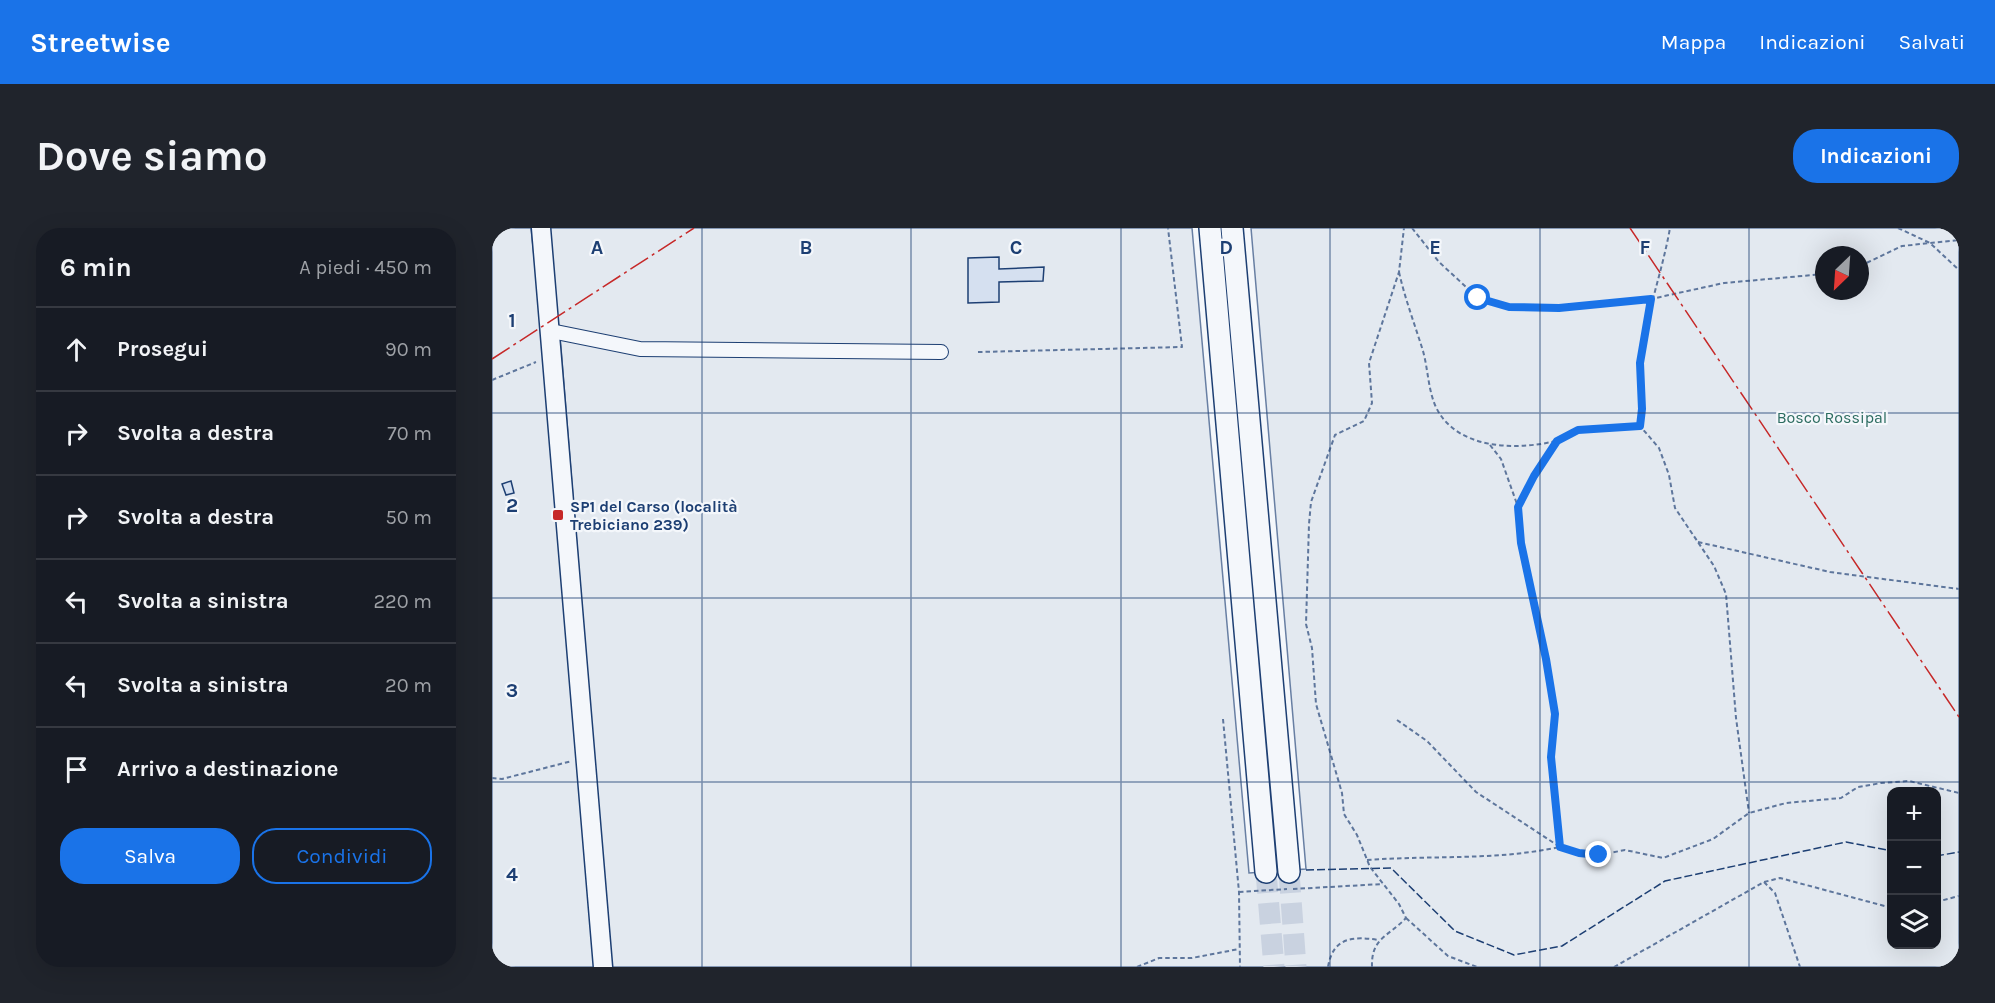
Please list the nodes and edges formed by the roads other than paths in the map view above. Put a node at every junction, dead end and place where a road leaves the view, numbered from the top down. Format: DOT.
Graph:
graph roads {
  1 [pos="541,228"];
  2 [pos="1210,228"];
  3 [pos="1232,228"];
  4 [pos="551,331"];
  5 [pos="940,352"];
  6 [pos="1266,872"];
  7 [pos="1289,872"];
  8 [pos="603,967"];
  1 -- 4 [label="main road"];
  2 -- 6 [label="highway"];
  3 -- 7 [label="highway"];
  4 -- 5 [label="street"];
  4 -- 8 [label="main road"];
}
